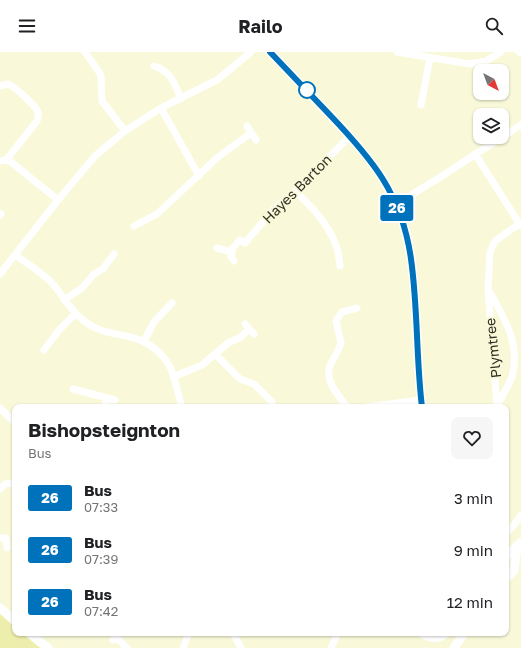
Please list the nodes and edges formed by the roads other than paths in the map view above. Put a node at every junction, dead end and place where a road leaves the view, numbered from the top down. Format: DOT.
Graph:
graph roads {
  1 [pos="85,52"];
  2 [pos="251,52"];
  3 [pos="270,52"];
  4 [pos="397,52"];
  5 [pos="501,52"];
  6 [pos="435,57"];
  7 [pos="154,66"];
  8 [pos="0,86"];
  9 [pos="181,99"];
  10 [pos="421,105"];
  11 [pos="161,108"];
  12 [pos="521,125"];
  13 [pos="125,131"];
  14 [pos="509,133"];
  15 [pos="350,136"];
  16 [pos="256,140"];
  17 [pos="491,144"];
  18 [pos="475,154"];
  19 [pos="2,161"];
  20 [pos="199,176"];
  21 [pos="295,191"];
  22 [pos="58,200"];
  23 [pos="396,204"];
  24 [pos="520,225"];
  25 [pos="134,226"];
  26 [pos="217,248"];
  27 [pos="232,252"];
  28 [pos="15,254"];
  29 [pos="114,254"];
  30 [pos="234,261"];
  31 [pos="340,266"];
  32 [pos="0,274"];
  33 [pos="488,289"];
  34 [pos="64,300"];
  35 [pos="172,303"];
  36 [pos="497,306"];
  37 [pos="357,308"];
  38 [pos="489,309"];
  39 [pos="76,314"];
  40 [pos="249,329"];
  41 [pos="144,342"];
  42 [pos="44,350"];
  43 [pos="215,354"];
  44 [pos="174,376"];
  45 [pos="496,387"];
  46 [pos="73,389"];
  47 [pos="506,389"];
  48 [pos="106,399"];
  49 [pos="115,400"];
  50 [pos="272,402"];
  51 [pos="105,404"];
  52 [pos="181,404"];
  53 [pos="345,404"];
  54 [pos="422,404"];
  55 [pos="497,404"];
  56 [pos="498,404"];
  57 [pos="0,408"];
  58 [pos="12,420"];
  59 [pos="12,483"];
  60 [pos="0,489"];
  61 [pos="521,515"];
  62 [pos="509,530"];
  63 [pos="7,538"];
  64 [pos="521,542"];
  65 [pos="7,548"];
  66 [pos="509,554"];
  67 [pos="509,558"];
  68 [pos="515,565"];
  69 [pos="509,575"];
  70 [pos="0,608"];
  71 [pos="12,618"];
  72 [pos="34,636"];
  73 [pos="188,636"];
  74 [pos="235,636"];
  75 [pos="337,636"];
  76 [pos="426,636"];
  77 [pos="444,636"];
  78 [pos="462,636"];
  79 [pos="113,640"];
  80 [pos="48,648"];
  81 [pos="127,648"];
  82 [pos="183,648"];
  83 [pos="241,648"];
  84 [pos="331,648"];
  85 [pos="454,648"];
  1 -- 13 [label="street"];
  2 -- 9 [label="street"];
  3 -- 15 [label="street"];
  4 -- 6 [label="street"];
  5 -- 6 [label="street"];
  6 -- 10 [label="street"];
  7 -- 9 [label="street"];
  8 -- 19 [label="street"];
  9 -- 11 [label="street"];
  11 -- 13 [label="street"];
  11 -- 20 [label="street"];
  12 -- 14 [label="street"];
  13 -- 22 [label="street"];
  15 -- 21 [label="street, Hayes Barton"];
  15 -- 23 [label="street"];
  16 -- 20 [label="street"];
  17 -- 18 [label="street"];
  18 -- 23 [label="street"];
  18 -- 24 [label="street"];
  19 -- 22 [label="street"];
  20 -- 25 [label="street"];
  21 -- 27 [label="street, Hayes Barton"];
  21 -- 31 [label="street"];
  22 -- 28 [label="street"];
  23 -- 54 [label="street"];
  24 -- 33 [label="street, Plymtree"];
  26 -- 27 [label="street"];
  27 -- 30 [label="street"];
  28 -- 32 [label="street"];
  28 -- 34 [label="street"];
  29 -- 34 [label="street"];
  33 -- 36 [label="street, Plymtree"];
  33 -- 38 [label="street, Plymtree"];
  34 -- 39 [label="street"];
  35 -- 41 [label="street"];
  36 -- 38 [label="street, Plymtree"];
  36 -- 47 [label="street, Plymtree"];
  37 -- 53 [label="street"];
  38 -- 45 [label="street, Plymtree"];
  39 -- 41 [label="street"];
  39 -- 42 [label="street"];
  40 -- 43 [label="street"];
  41 -- 44 [label="street"];
  43 -- 44 [label="street"];
  43 -- 50 [label="street"];
  44 -- 52 [label="street"];
  45 -- 47 [label="street, Plymtree"];
  45 -- 55 [label="street, Plymtree"];
  46 -- 48 [label="street"];
  47 -- 56 [label="street, Plymtree"];
  48 -- 49 [label="street"];
  48 -- 51 [label="street"];
  57 -- 58 [label="street"];
  59 -- 60 [label="street"];
  61 -- 62 [label="street"];
  63 -- 65 [label="street"];
  64 -- 66 [label="main road"];
  64 -- 68 [label="main road"];
  67 -- 68 [label="main road"];
  68 -- 69 [label="main road"];
  70 -- 71 [label="main road"];
  72 -- 80 [label="main road"];
  73 -- 82 [label="street"];
  74 -- 83 [label="street"];
  75 -- 84 [label="street"];
  76 -- 77 [label="street"];
  78 -- 85 [label="main road"];
  79 -- 81 [label="street"];
}
